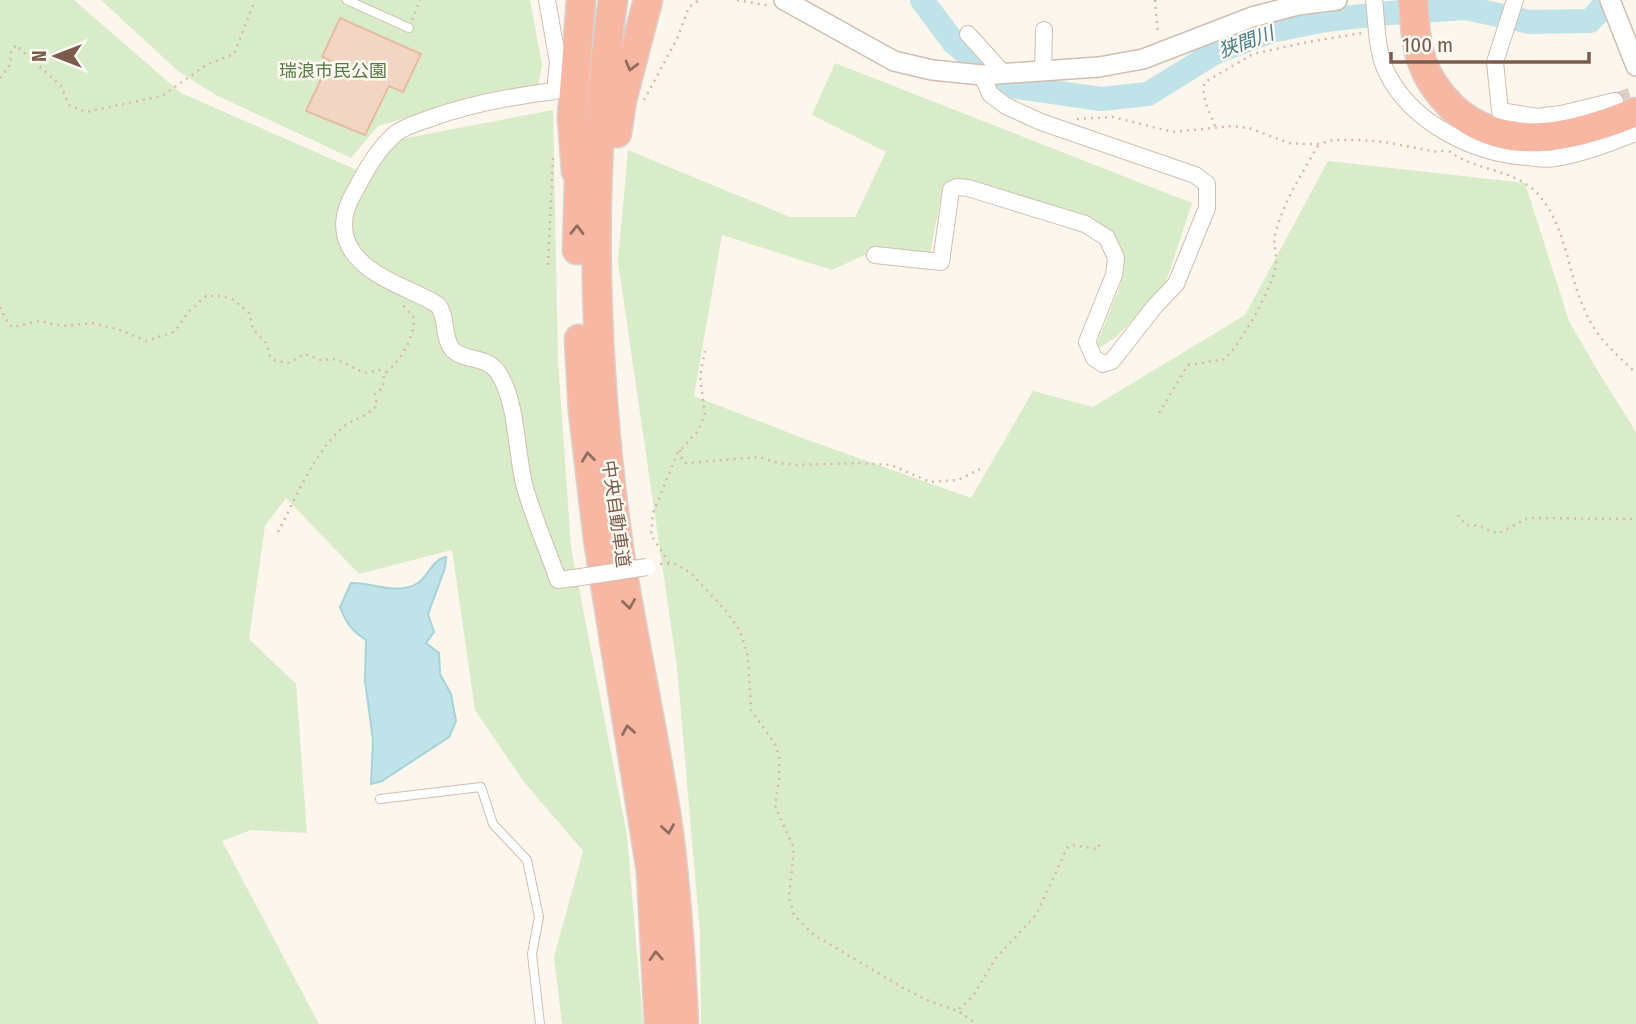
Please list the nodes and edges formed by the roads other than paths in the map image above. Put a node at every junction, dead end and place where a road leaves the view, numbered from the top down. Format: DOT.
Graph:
graph roads {
  1 [pos="348,0"];
  2 [pos="547,0"];
  3 [pos="581,0"];
  4 [pos="594,0"];
  5 [pos="613,0"];
  6 [pos="648,0"];
  7 [pos="1337,0"];
  8 [pos="1374,0"];
  9 [pos="1413,0"];
  10 [pos="1610,0"];
  11 [pos="1515,1"];
  12 [pos="788,2"];
  13 [pos="409,28"];
  14 [pos="1044,30"];
  15 [pos="968,34"];
  16 [pos="1636,66"];
  17 [pos="1038,72"];
  18 [pos="1004,74"];
  19 [pos="982,75"];
  20 [pos="1626,107"];
  21 [pos="1636,133"];
  22 [pos="577,192"];
  23 [pos="875,255"];
  24 [pos="605,431"];
  25 [pos="647,567"];
  26 [pos="380,799"];
  27 [pos="540,1024"];
  28 [pos="659,1024"];
  29 [pos="684,1024"];
  1 -- 13 [label="lane"];
  2 -- 25 [label="street, bridge"];
  3 -- 22 [label="highway"];
  4 -- 22 [label="highway, 中央自動車道"];
  5 -- 24 [label="highway, 中央自動車道"];
  6 -- 24 [label="highway, one-way"];
  7 -- 17 [label="street"];
  8 -- 21 [label="street"];
  9 -- 20 [label="highway"];
  10 -- 16 [label="street"];
  11 -- 20 [label="street"];
  12 -- 19 [label="street"];
  14 -- 17 [label="street"];
  15 -- 18 [label="street"];
  17 -- 18 [label="street"];
  18 -- 19 [label="street"];
  19 -- 23 [label="street"];
  28 -- 22 [label="highway, 中央自動車道, one-way"];
  24 -- 29 [label="highway, 中央自動車道, one-way"];
  26 -- 27 [label="lane"];
}
